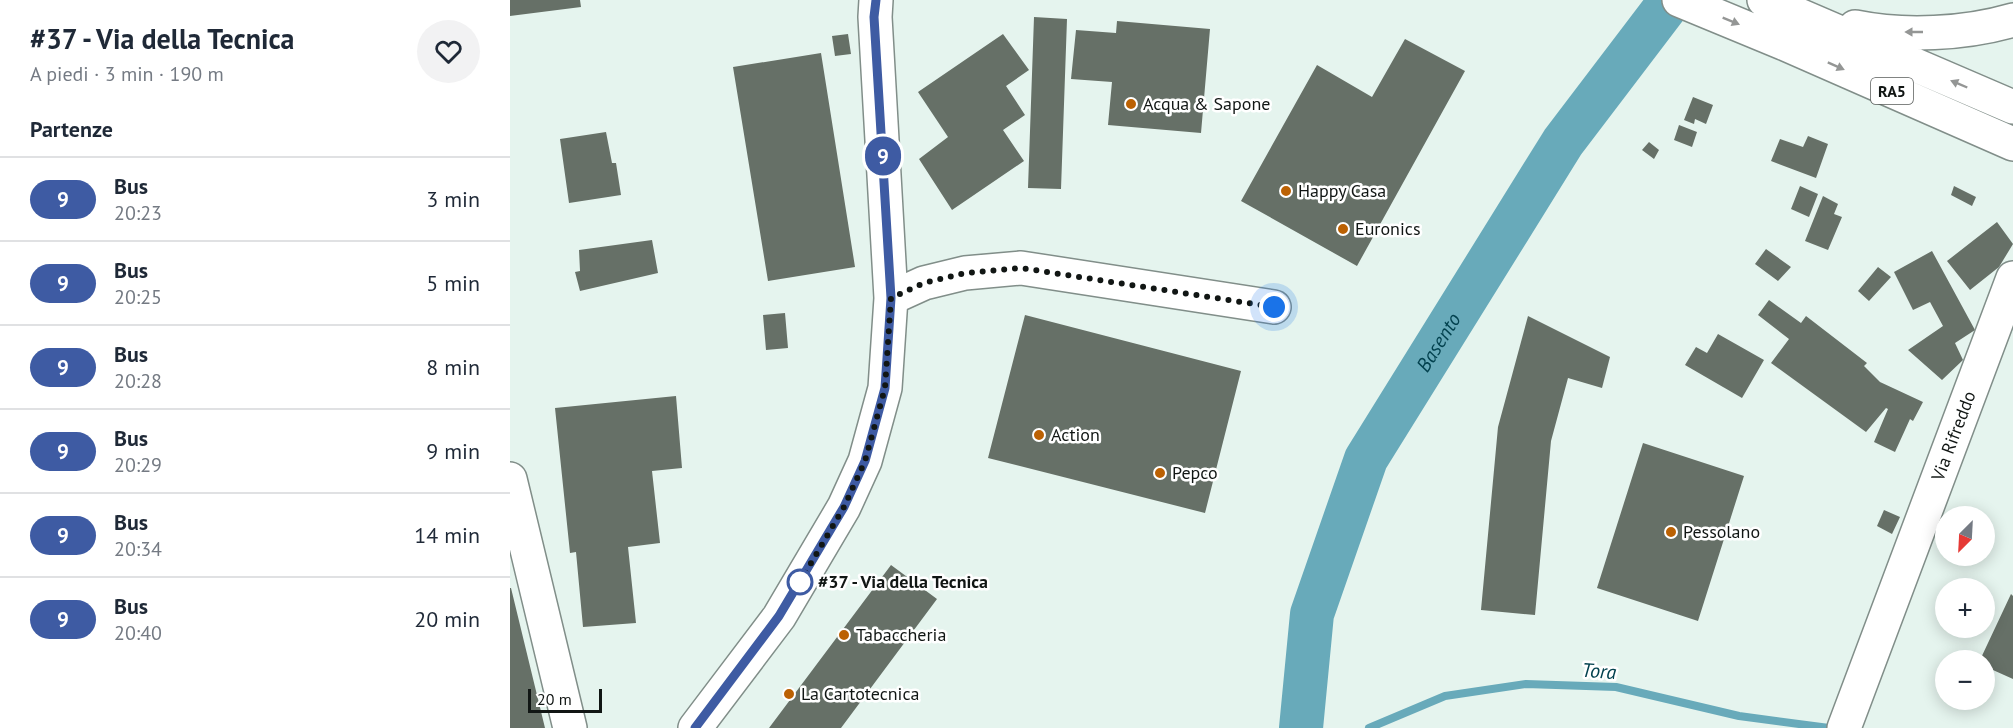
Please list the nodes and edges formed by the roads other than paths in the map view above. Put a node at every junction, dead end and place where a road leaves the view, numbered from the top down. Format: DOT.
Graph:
graph roads {
  1 [pos="876,0"];
  2 [pos="1679,0"];
  3 [pos="1764,0"];
  4 [pos="1799,15"];
  5 [pos="2013,20"];
  6 [pos="2013,107"];
  7 [pos="2007,142"];
  8 [pos="2013,278"];
  9 [pos="891,298"];
  10 [pos="1274,307"];
  11 [pos="2004,335"];
  12 [pos="510,479"];
  13 [pos="570,728"];
  14 [pos="695,728"];
  15 [pos="1844,728"];
  1 -- 9 [label="main road"];
  2 -- 7 [label="main road, RA5, one-way"];
  3 -- 4 [label="main road, RA5"];
  5 -- 4 [label="main road, one-way"];
  6 -- 4 [label="main road, RA5, one-way"];
  8 -- 11 [label="main road, Via Rifreddo"];
  9 -- 10 [label="main road"];
  9 -- 14 [label="main road"];
  11 -- 15 [label="main road, Via Rifreddo"];
  12 -- 13 [label="main road"];
}
